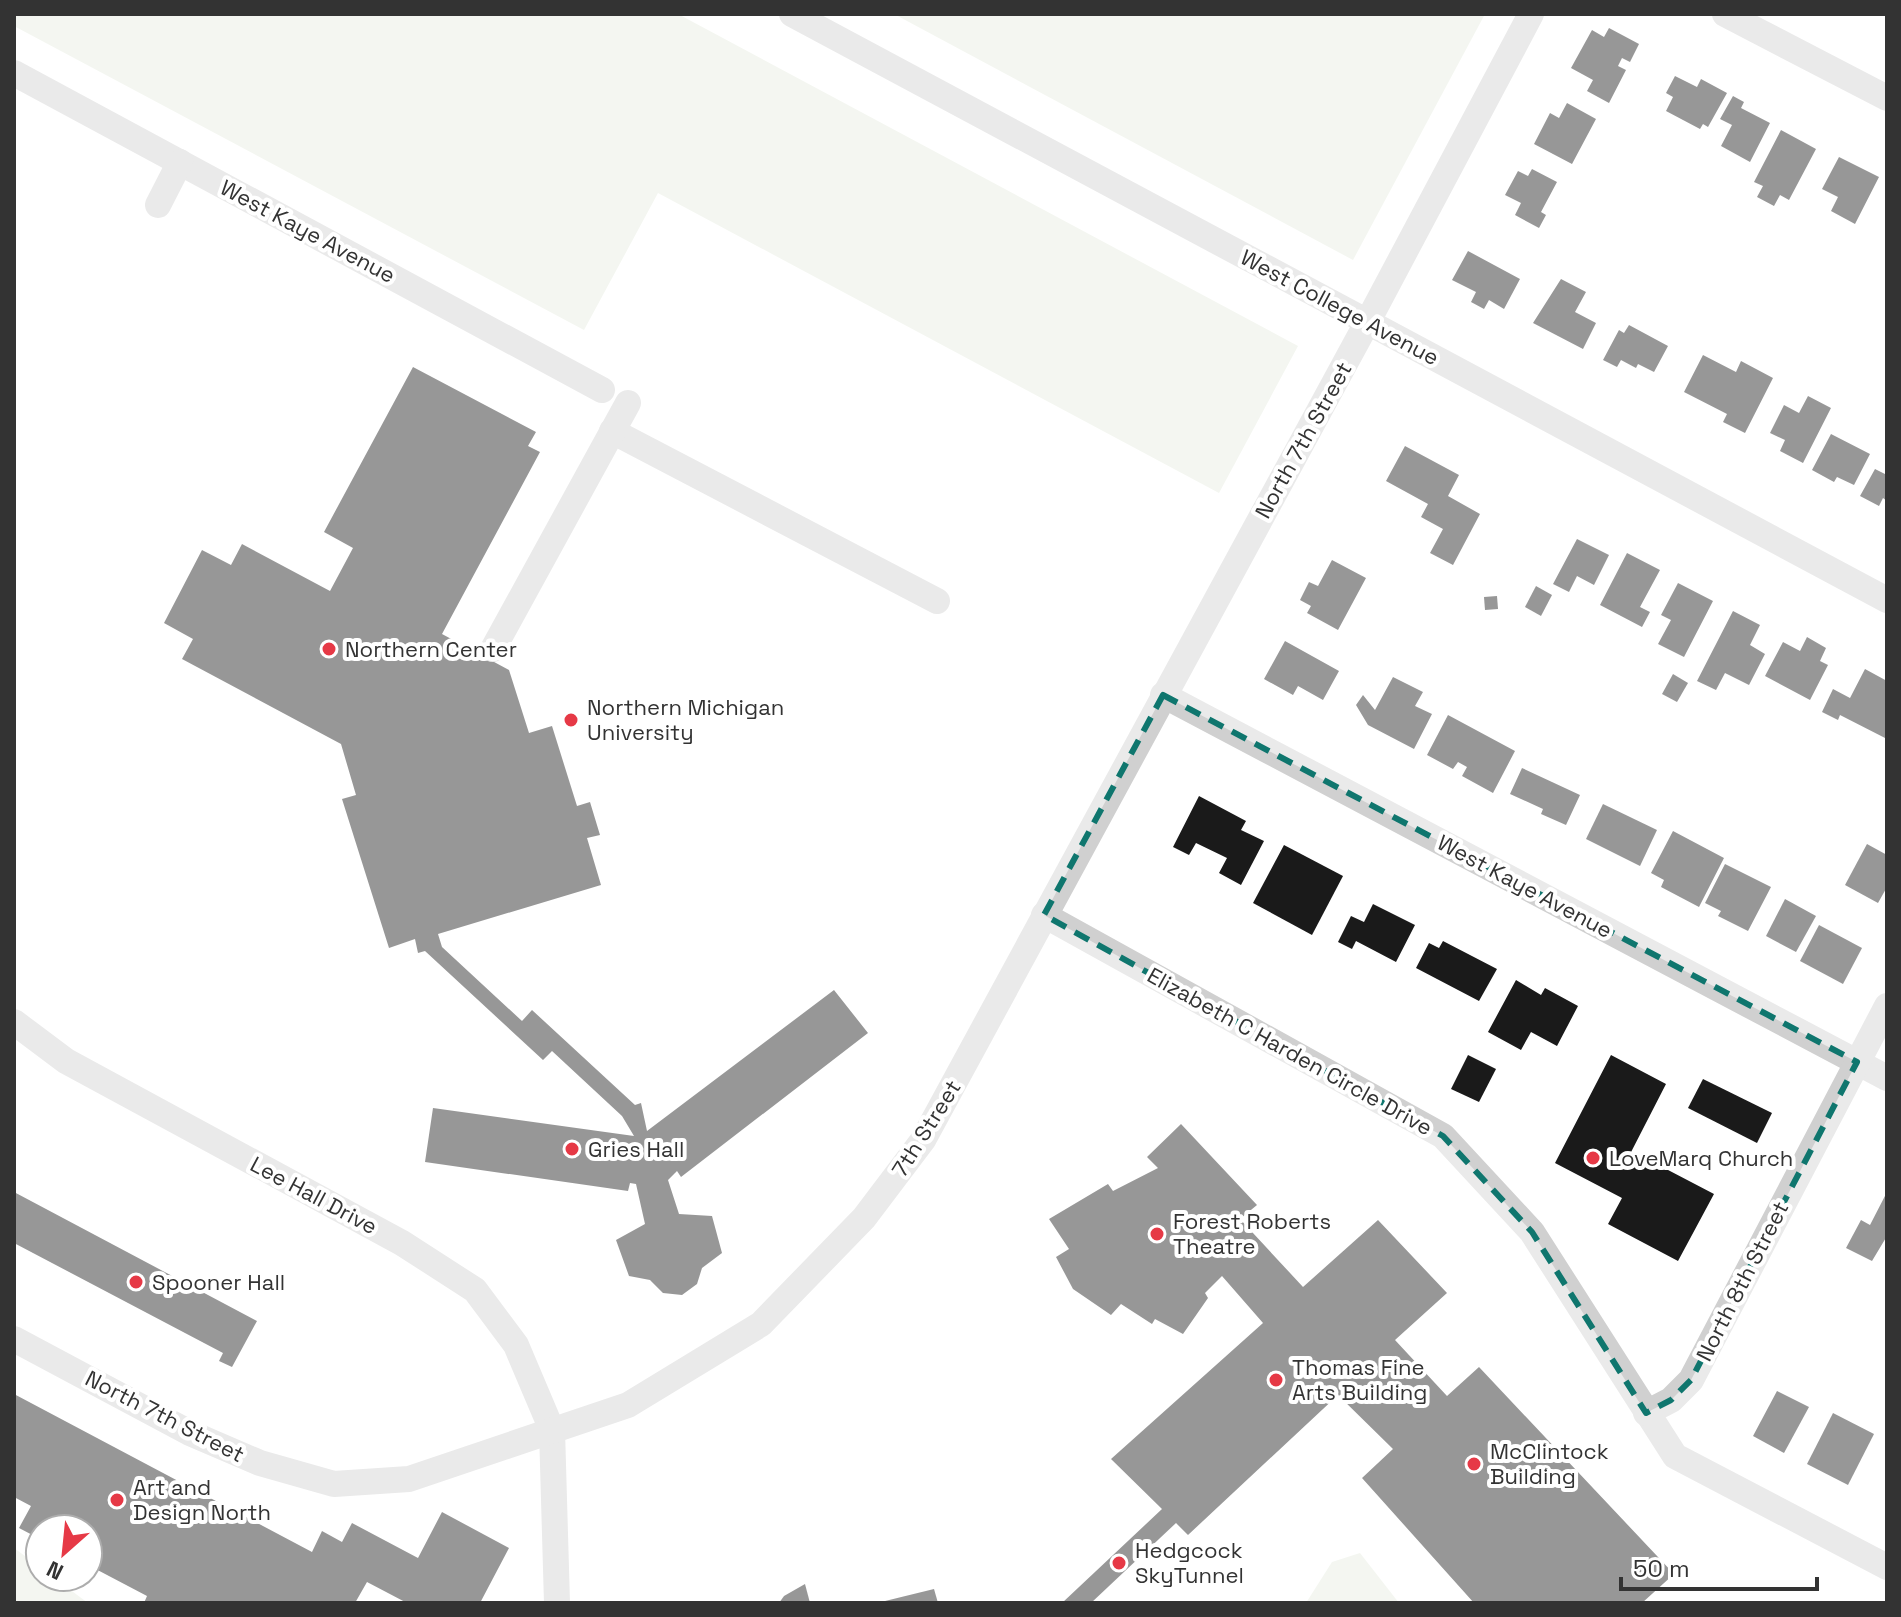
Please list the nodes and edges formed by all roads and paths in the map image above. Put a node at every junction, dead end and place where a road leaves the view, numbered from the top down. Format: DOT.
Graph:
graph roads {
  1 [pos="792,14"];
  2 [pos="1531,14"];
  3 [pos="1725,14"];
  4 [pos="14,73"];
  5 [pos="1887,98"];
  6 [pos="180,162"];
  7 [pos="158,205"];
  8 [pos="1368,321"];
  9 [pos="602,390"];
  10 [pos="628,403"];
  11 [pos="612,431"];
  12 [pos="1887,600"];
  13 [pos="937,601"];
  14 [pos="493,649"];
  15 [pos="1163,695"];
  16 [pos="1044,915"];
  17 [pos="1887,1006"];
  18 [pos="14,1022"];
  19 [pos="1857,1062"];
  20 [pos="1887,1078"];
  21 [pos="14,1339"];
  22 [pos="1646,1413"];
  23 [pos="552,1430"];
  24 [pos="1887,1567"];
  25 [pos="557,1603"];
  1 -- 8 [label="street, West College Avenue"];
  2 -- 8 [label="street, North 7th Street"];
  3 -- 5 [label="street"];
  4 -- 6 [label="street, West Kaye Avenue"];
  6 -- 7 [label="street"];
  6 -- 9 [label="street, West Kaye Avenue"];
  8 -- 12 [label="street, West College Avenue"];
  8 -- 15 [label="street, North 7th Street"];
  10 -- 11 [label="street"];
  11 -- 13 [label="street"];
  11 -- 14 [label="street"];
  15 -- 16 [label="street, 7th Street"];
  15 -- 19 [label="street, West Kaye Avenue"];
  16 -- 22 [label="street, Elizabeth C Harden Circle Drive"];
  16 -- 23 [label="street, 7th Street"];
  17 -- 19 [label="street, North 8th Street"];
  18 -- 23 [label="street, Lee Hall Drive"];
  19 -- 20 [label="street, West Kaye Avenue"];
  19 -- 22 [label="street, North 8th Street"];
  21 -- 23 [label="street, North 7th Street"];
  22 -- 24 [label="street, Elizabeth C Harden Circle Drive"];
  23 -- 25 [label="street"];
}
